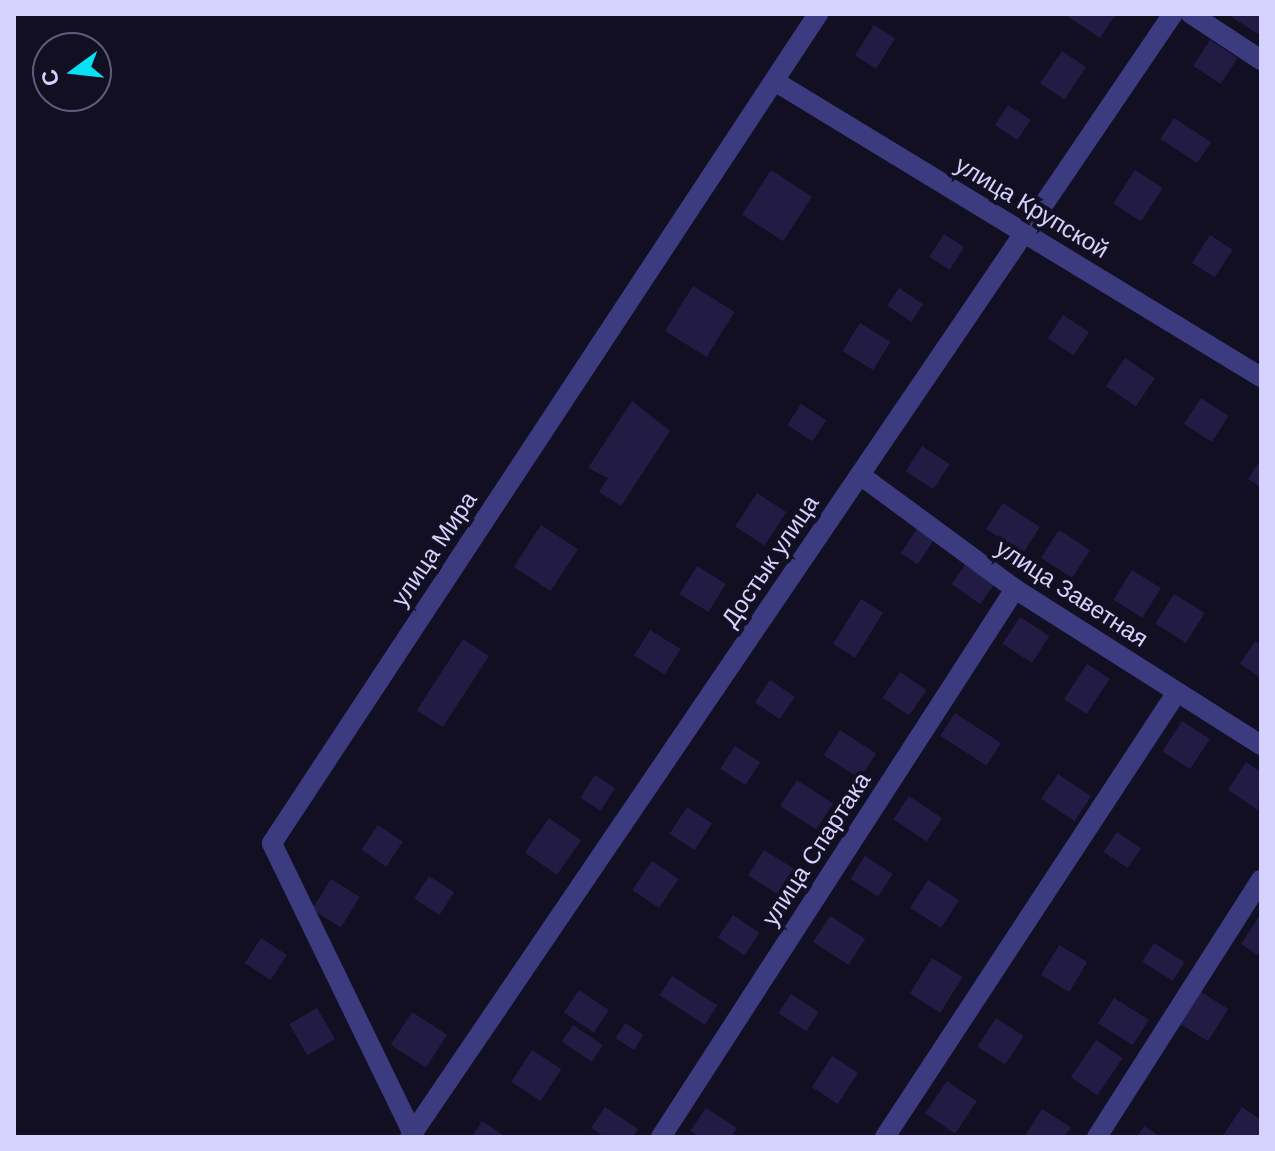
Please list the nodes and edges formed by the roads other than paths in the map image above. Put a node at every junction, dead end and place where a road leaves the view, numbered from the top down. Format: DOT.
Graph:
graph roads {
  1 [pos="818,14"];
  2 [pos="1173,14"];
  3 [pos="1191,14"];
  4 [pos="1261,60"];
  5 [pos="776,82"];
  6 [pos="1024,233"];
  7 [pos="1261,377"];
  8 [pos="860,475"];
  9 [pos="1015,589"];
  10 [pos="1177,692"];
  11 [pos="1261,745"];
  12 [pos="1261,880"];
  13 [pos="412,1136"];
  14 [pos="661,1137"];
  15 [pos="885,1137"];
  16 [pos="1097,1137"];
  1 -- 5 [label="street, улица Мира"];
  2 -- 6 [label="street, Достык улица"];
  3 -- 4 [label="street"];
  5 -- 6 [label="street, улица Крупской"];
  5 -- 13 [label="street, улица Мира"];
  6 -- 7 [label="street, улица Крупской"];
  6 -- 8 [label="street, Достык улица"];
  8 -- 9 [label="street, улица Заветная"];
  8 -- 13 [label="street, Достык улица"];
  9 -- 10 [label="street, улица Заветная"];
  9 -- 14 [label="street, улица Спартака"];
  10 -- 11 [label="street, улица Заветная"];
  10 -- 15 [label="street"];
  12 -- 16 [label="street"];
}
